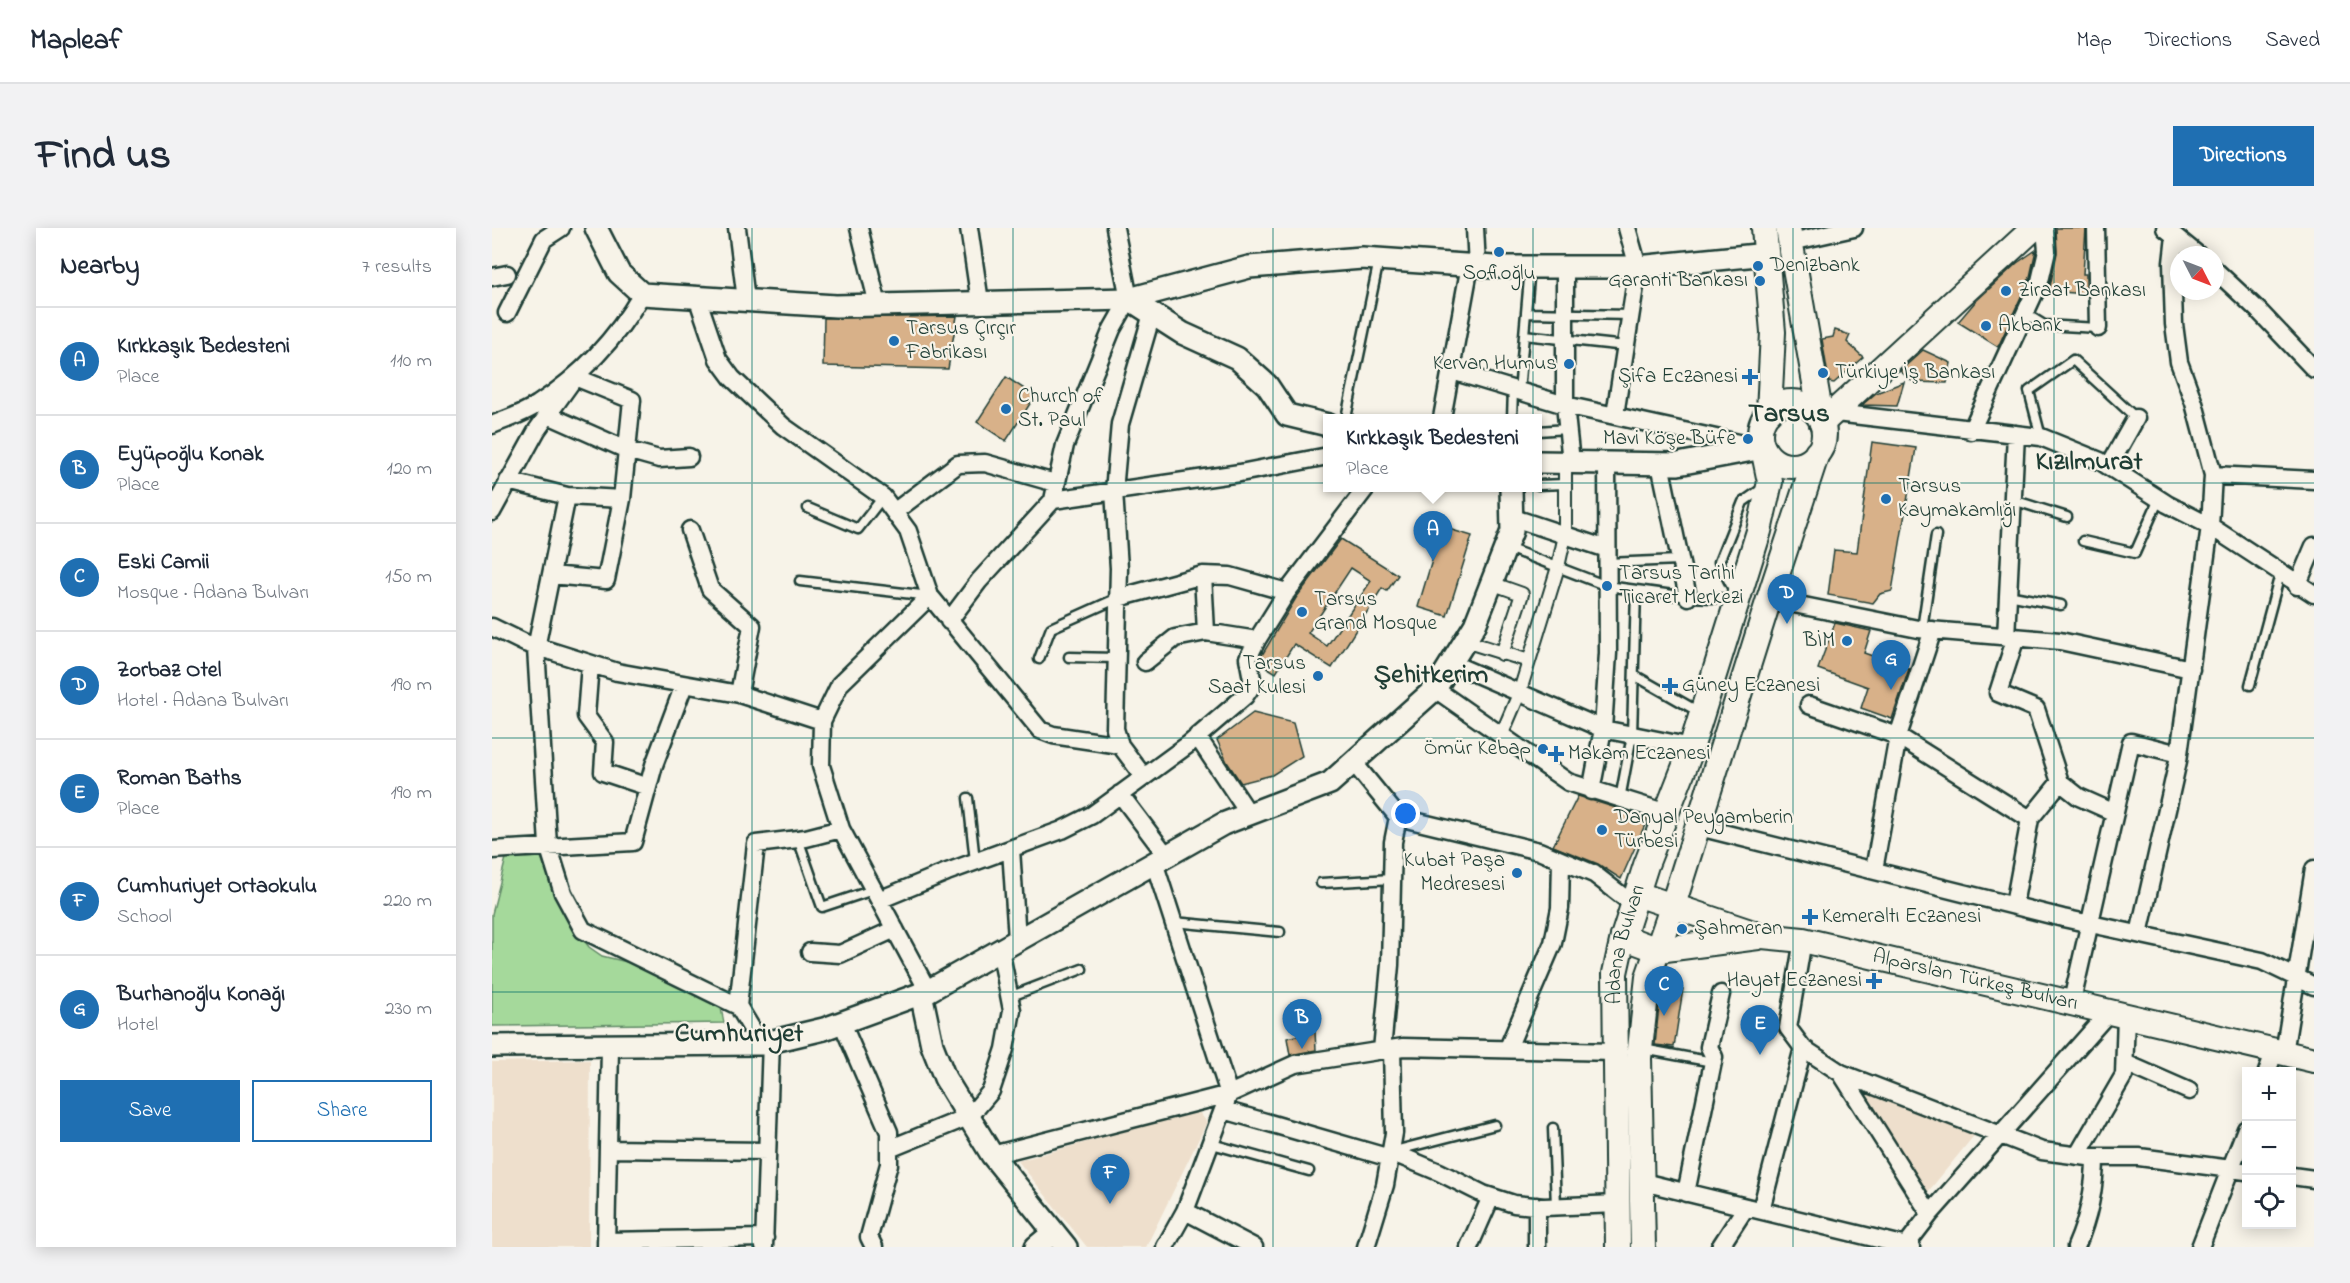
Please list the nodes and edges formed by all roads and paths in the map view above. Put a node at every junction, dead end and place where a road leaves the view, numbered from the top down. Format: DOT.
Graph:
graph roads {
  1 [pos="561,228"];
  2 [pos="597,228"];
  3 [pos="736,228"];
  4 [pos="859,228"];
  5 [pos="969,228"];
  6 [pos="1115,228"];
  7 [pos="1475,228"];
  8 [pos="1627,228"];
  9 [pos="1764,228"];
  10 [pos="1854,228"];
  11 [pos="2034,228"];
  12 [pos="2045,228"];
  13 [pos="2096,228"];
  14 [pos="2170,232"];
  15 [pos="1790,235"];
  16 [pos="2187,246"];
  17 [pos="1767,254"];
  18 [pos="1379,259"];
  19 [pos="1473,265"];
  20 [pos="1530,267"];
  21 [pos="1565,267"];
  22 [pos="1638,267"];
  23 [pos="2224,278"];
  24 [pos="642,294"];
  25 [pos="697,297"];
  26 [pos="1129,299"];
  27 [pos="746,300"];
  28 [pos="980,303"];
  29 [pos="878,305"];
  30 [pos="507,312"];
  31 [pos="1526,313"];
  32 [pos="1152,314"];
  33 [pos="1564,314"];
  34 [pos="2026,314"];
  35 [pos="1630,315"];
  36 [pos="2098,328"];
  37 [pos="1524,335"];
  38 [pos="1564,340"];
  39 [pos="1626,346"];
  40 [pos="2312,364"];
  41 [pos="1452,371"];
  42 [pos="575,377"];
  43 [pos="1516,391"];
  44 [pos="1564,405"];
  45 [pos="1769,412"];
  46 [pos="1347,414"];
  47 [pos="1443,414"];
  48 [pos="1513,414"];
  49 [pos="548,415"];
  50 [pos="1615,415"];
  51 [pos="1829,418"];
  52 [pos="2136,418"];
  53 [pos="1323,423"];
  54 [pos="492,425"];
  55 [pos="1567,429"];
  56 [pos="1971,430"];
  57 [pos="1542,431"];
  58 [pos="2016,434"];
  59 [pos="2042,437"];
  60 [pos="1763,448"];
  61 [pos="627,450"];
  62 [pos="1818,453"];
  63 [pos="689,457"];
  64 [pos="1323,457"];
  65 [pos="1542,462"];
  66 [pos="1568,462"];
  67 [pos="1606,462"];
  68 [pos="1660,464"];
  69 [pos="2109,466"];
  70 [pos="2213,475"];
  71 [pos="2314,480"];
  72 [pos="508,481"];
  73 [pos="1565,484"];
  74 [pos="1542,485"];
  75 [pos="1054,491"];
  76 [pos="1114,491"];
  77 [pos="1363,492"];
  78 [pos="1511,492"];
  79 [pos="567,496"];
  80 [pos="883,497"];
  81 [pos="622,499"];
  82 [pos="2159,499"];
  83 [pos="2013,500"];
  84 [pos="808,508"];
  85 [pos="492,512"];
  86 [pos="894,512"];
  87 [pos="1511,517"];
  88 [pos="2067,517"];
  89 [pos="2210,526"];
  90 [pos="690,530"];
  91 [pos="1565,535"];
  92 [pos="1936,535"];
  93 [pos="2083,541"];
  94 [pos="2314,546"];
  95 [pos="1505,547"];
  96 [pos="1607,556"];
  97 [pos="1679,560"];
  98 [pos="1558,567"];
  99 [pos="2280,574"];
  100 [pos="551,575"];
  101 [pos="1203,575"];
  102 [pos="800,581"];
  103 [pos="1491,583"];
  104 [pos="1607,586"];
  105 [pos="2297,586"];
  106 [pos="1636,590"];
  107 [pos="1287,592"];
  108 [pos="2314,594"];
  109 [pos="2008,595"];
  110 [pos="930,596"];
  111 [pos="1688,597"];
  112 [pos="1118,598"];
  113 [pos="1738,599"];
  114 [pos="1769,599"];
  115 [pos="2061,605"];
  116 [pos="949,621"];
  117 [pos="492,627"];
  118 [pos="1928,630"];
  119 [pos="1206,632"];
  120 [pos="2011,637"];
  121 [pos="1257,640"];
  122 [pos="1465,642"];
  123 [pos="536,648"];
  124 [pos="1502,654"];
  125 [pos="1069,657"];
  126 [pos="1116,658"];
  127 [pos="1039,659"];
  128 [pos="1529,661"];
  129 [pos="1145,662"];
  130 [pos="1451,663"];
  131 [pos="590,664"];
  132 [pos="2191,669"];
  133 [pos="1634,675"];
  134 [pos="684,685"];
  135 [pos="2250,685"];
  136 [pos="1435,689"];
  137 [pos="740,694"];
  138 [pos="1519,694"];
  139 [pos="1809,705"];
  140 [pos="1702,714"];
  141 [pos="822,720"];
  142 [pos="1602,729"];
  143 [pos="1632,735"];
  144 [pos="1197,736"];
  145 [pos="1500,736"];
  146 [pos="1898,736"];
  147 [pos="1120,745"];
  148 [pos="1692,747"];
  149 [pos="2179,754"];
  150 [pos="1354,763"];
  151 [pos="1144,777"];
  152 [pos="2060,782"];
  153 [pos="648,787"];
  154 [pos="1591,791"];
  155 [pos="1120,794"];
  156 [pos="968,798"];
  157 [pos="1620,799"];
  158 [pos="1666,813"];
  159 [pos="2115,813"];
  160 [pos="1249,814"];
  161 [pos="1398,817"];
  162 [pos="2030,819"];
  163 [pos="1699,827"];
  164 [pos="841,830"];
  165 [pos="798,839"];
  166 [pos="548,845"];
  167 [pos="1011,849"];
  168 [pos="492,850"];
  169 [pos="1160,858"];
  170 [pos="1561,860"];
  171 [pos="975,861"];
  172 [pos="2314,869"];
  173 [pos="1874,870"];
  174 [pos="1392,879"];
  175 [pos="1321,883"];
  176 [pos="876,895"];
  177 [pos="1635,899"];
  178 [pos="1673,905"];
  179 [pos="2014,906"];
  180 [pos="1174,922"];
  181 [pos="2089,924"];
  182 [pos="894,929"];
  183 [pos="1280,932"];
  184 [pos="2139,934"];
  185 [pos="1762,936"];
  186 [pos="1623,937"];
  187 [pos="1803,940"];
  188 [pos="1008,944"];
  189 [pos="1658,950"];
  190 [pos="810,952"];
  191 [pos="1082,969"];
  192 [pos="2295,979"];
  193 [pos="2314,986"];
  194 [pos="924,992"];
  195 [pos="1721,993"];
  196 [pos="1009,997"];
  197 [pos="2072,1001"];
  198 [pos="738,1006"];
  199 [pos="2118,1013"];
  200 [pos="842,1023"];
  201 [pos="766,1042"];
  202 [pos="492,1046"];
  203 [pos="609,1047"];
  204 [pos="1508,1048"];
  205 [pos="1640,1048"];
  206 [pos="1803,1048"];
  207 [pos="1387,1049"];
  208 [pos="1614,1052"];
  209 [pos="2275,1058"];
  210 [pos="2314,1060"];
  211 [pos="1713,1062"];
  212 [pos="2125,1063"];
  213 [pos="1840,1073"];
  214 [pos="2189,1091"];
  215 [pos="1227,1102"];
  216 [pos="970,1116"];
  217 [pos="1495,1125"];
  218 [pos="1553,1128"];
  219 [pos="2000,1134"];
  220 [pos="1212,1144"];
  221 [pos="608,1149"];
  222 [pos="889,1149"];
  223 [pos="767,1151"];
  224 [pos="992,1155"];
  225 [pos="1391,1155"];
  226 [pos="2077,1156"];
  227 [pos="2095,1157"];
  228 [pos="2240,1170"];
  229 [pos="1309,1171"];
  230 [pos="2296,1177"];
  231 [pos="2314,1179"];
  232 [pos="1642,1182"];
  233 [pos="1686,1193"];
  234 [pos="1491,1197"];
  235 [pos="1617,1204"];
  236 [pos="1536,1206"];
  237 [pos="1556,1206"];
  238 [pos="1754,1208"];
  239 [pos="1185,1211"];
  240 [pos="1930,1214"];
  241 [pos="1060,1239"];
  242 [pos="1861,1241"];
  243 [pos="765,1243"];
  244 [pos="606,1244"];
  245 [pos="1909,1246"];
  246 [pos="874,1247"];
  247 [pos="1036,1247"];
  248 [pos="1165,1247"];
  249 [pos="1254,1247"];
  250 [pos="1366,1247"];
  251 [pos="1469,1247"];
  252 [pos="1537,1247"];
  253 [pos="1618,1247"];
  254 [pos="1643,1247"];
  255 [pos="1720,1247"];
  256 [pos="2076,1247"];
  257 [pos="2200,1247"];
  1 -- 30 [label="street"];
  2 -- 24 [label="street"];
  3 -- 27 [label="street"];
  4 -- 29 [label="street"];
  5 -- 28 [label="street"];
  6 -- 26 [label="street"];
  7 -- 19 [label="street"];
  8 -- 22 [label="street"];
  9 -- 17 [label="main road"];
  10 -- 15 [label="street"];
  11 -- 51 [label="main road"];
  12 -- 34 [label="street"];
  13 -- 36 [label="street"];
  14 -- 16 [label="street"];
  14 -- 70 [label="street"];
  15 -- 51 [label="main road"];
  17 -- 22 [label="street"];
  17 -- 45 [label="main road"];
  18 -- 19 [label="street"];
  18 -- 26 [label="street"];
  18 -- 46 [label="lane"];
  19 -- 20 [label="street"];
  19 -- 41 [label="street"];
  20 -- 21 [label="street"];
  20 -- 31 [label="lane"];
  21 -- 22 [label="street"];
  21 -- 33 [label="street"];
  22 -- 35 [label="street"];
  23 -- 40 [label="street"];
  24 -- 25 [label="street"];
  24 -- 42 [label="street"];
  25 -- 27 [label="street"];
  25 -- 80 [label="street"];
  26 -- 28 [label="street"];
  26 -- 32 [label="street"];
  26 -- 75 [label="street"];
  27 -- 29 [label="street"];
  28 -- 29 [label="street"];
  31 -- 33 [label="lane"];
  31 -- 37 [label="lane"];
  32 -- 53 [label="street"];
  32 -- 76 [label="street"];
  33 -- 35 [label="lane"];
  33 -- 38 [label="street"];
  34 -- 36 [label="lane"];
  34 -- 56 [label="street"];
  35 -- 39 [label="street"];
  37 -- 38 [label="lane"];
  37 -- 43 [label="lane"];
  38 -- 39 [label="lane"];
  38 -- 44 [label="street"];
  39 -- 50 [label="street"];
  41 -- 43 [label="street"];
  41 -- 47 [label="street"];
  42 -- 49 [label="street"];
  42 -- 54 [label="street"];
  42 -- 61 [label="street"];
  43 -- 44 [label="street"];
  43 -- 48 [label="lane"];
  44 -- 50 [label="street"];
  44 -- 55 [label="street"];
  45 -- 51 [label="main road"];
  45 -- 60 [label="main road"];
  49 -- 61 [label="street"];
  49 -- 72 [label="street"];
  50 -- 60 [label="street"];
  51 -- 56 [label="street"];
  51 -- 62 [label="main road"];
  52 -- 59 [label="lane"];
  52 -- 69 [label="street"];
  55 -- 57 [label="lane"];
  55 -- 66 [label="street"];
  56 -- 58 [label="street"];
  58 -- 59 [label="street"];
  58 -- 83 [label="street"];
  59 -- 69 [label="street"];
  60 -- 62 [label="main road"];
  60 -- 68 [label="street"];
  60 -- 113 [label="main road, Adana Bulvarı"];
  61 -- 63 [label="street"];
  61 -- 81 [label="street"];
  62 -- 114 [label="main road, Adana Bulvarı"];
  64 -- 76 [label="street"];
  65 -- 66 [label="street"];
  66 -- 67 [label="street"];
  66 -- 73 [label="street"];
  67 -- 68 [label="street"];
  67 -- 96 [label="street"];
  68 -- 97 [label="street"];
  69 -- 82 [label="street"];
  70 -- 71 [label="street"];
  70 -- 89 [label="street"];
  72 -- 79 [label="street"];
  72 -- 85 [label="street"];
  73 -- 74 [label="lane"];
  73 -- 91 [label="street"];
  75 -- 76 [label="street"];
  75 -- 86 [label="street"];
  75 -- 116 [label="street"];
  76 -- 112 [label="street"];
  77 -- 107 [label="street"];
  78 -- 87 [label="street"];
  79 -- 81 [label="street"];
  79 -- 100 [label="street"];
  80 -- 84 [label="lane"];
  80 -- 86 [label="street"];
  81 -- 100 [label="street"];
  82 -- 89 [label="street"];
  82 -- 93 [label="lane"];
  83 -- 88 [label="lane"];
  83 -- 109 [label="street"];
  86 -- 110 [label="street"];
  87 -- 91 [label="street"];
  87 -- 95 [label="street"];
  89 -- 99 [label="street"];
  89 -- 132 [label="street"];
  90 -- 137 [label="street"];
  91 -- 96 [label="street"];
  91 -- 98 [label="street"];
  92 -- 118 [label="lane"];
  94 -- 105 [label="street"];
  95 -- 98 [label="lane"];
  95 -- 103 [label="street"];
  96 -- 97 [label="lane"];
  96 -- 104 [label="street"];
  97 -- 111 [label="street"];
  98 -- 104 [label="lane"];
  98 -- 128 [label="street"];
  99 -- 105 [label="street"];
  99 -- 135 [label="lane"];
  100 -- 123 [label="street"];
  101 -- 107 [label="street"];
  101 -- 112 [label="street"];
  101 -- 119 [label="street"];
  102 -- 110 [label="lane"];
  103 -- 122 [label="street"];
  103 -- 124 [label="street"];
  104 -- 106 [label="lane"];
  104 -- 142 [label="street"];
  105 -- 108 [label="street"];
  106 -- 111 [label="lane"];
  106 -- 133 [label="lane"];
  107 -- 121 [label="street"];
  109 -- 115 [label="lane"];
  109 -- 120 [label="street"];
  110 -- 116 [label="street"];
  110 -- 141 [label="street"];
  111 -- 113 [label="lane"];
  112 -- 126 [label="street"];
  112 -- 127 [label="lane"];
  113 -- 140 [label="main road, Adana Bulvarı"];
  114 -- 118 [label="street"];
  114 -- 163 [label="main road, Adana Bulvarı"];
  116 -- 147 [label="street"];
  117 -- 123 [label="street"];
  118 -- 120 [label="street"];
  118 -- 146 [label="street"];
  119 -- 121 [label="street"];
  119 -- 129 [label="street"];
  120 -- 132 [label="street"];
  120 -- 152 [label="street"];
  121 -- 144 [label="street"];
  122 -- 124 [label="street"];
  122 -- 130 [label="street"];
  123 -- 131 [label="street"];
  123 -- 166 [label="street"];
  124 -- 128 [label="street"];
  125 -- 126 [label="lane"];
  126 -- 147 [label="street"];
  128 -- 138 [label="street"];
  130 -- 136 [label="street"];
  130 -- 138 [label="street"];
  131 -- 134 [label="street"];
  131 -- 153 [label="street"];
  132 -- 149 [label="street"];
  133 -- 140 [label="lane"];
  133 -- 143 [label="lane"];
  134 -- 137 [label="street"];
  134 -- 153 [label="street"];
  136 -- 145 [label="street"];
  136 -- 150 [label="street"];
  137 -- 141 [label="street"];
  138 -- 142 [label="street"];
  138 -- 145 [label="street"];
  139 -- 146 [label="street"];
  140 -- 148 [label="main road, Adana Bulvarı"];
  141 -- 164 [label="street"];
  142 -- 143 [label="street"];
  142 -- 154 [label="street"];
  143 -- 148 [label="street"];
  143 -- 157 [label="lane"];
  144 -- 151 [label="street"];
  144 -- 160 [label="street"];
  145 -- 154 [label="street"];
  146 -- 162 [label="street"];
  146 -- 173 [label="street"];
  147 -- 151 [label="street"];
  148 -- 158 [label="main road, Adana Bulvarı"];
  149 -- 159 [label="street"];
  149 -- 184 [label="street"];
  150 -- 160 [label="street"];
  150 -- 161 [label="street"];
  151 -- 155 [label="street"];
  152 -- 159 [label="street"];
  152 -- 162 [label="street"];
  153 -- 166 [label="street"];
  154 -- 157 [label="street"];
  155 -- 167 [label="street"];
  155 -- 169 [label="street"];
  156 -- 171 [label="lane"];
  157 -- 158 [label="street"];
  158 -- 177 [label="main road, Adana Bulvarı"];
  159 -- 181 [label="street"];
  160 -- 169 [label="street"];
  161 -- 170 [label="street"];
  161 -- 174 [label="street"];
  162 -- 179 [label="street"];
  163 -- 173 [label="street"];
  163 -- 178 [label="main road, Adana Bulvarı"];
  164 -- 165 [label="street"];
  164 -- 176 [label="street"];
  165 -- 176 [label="lane"];
  165 -- 198 [label="street"];
  166 -- 168 [label="street"];
  166 -- 198 [label="street"];
  167 -- 171 [label="street"];
  167 -- 188 [label="street"];
  169 -- 180 [label="street"];
  169 -- 188 [label="street"];
  170 -- 177 [label="street"];
  170 -- 204 [label="street"];
  171 -- 176 [label="street"];
  172 -- 192 [label="street"];
  173 -- 179 [label="street"];
  174 -- 175 [label="lane"];
  174 -- 207 [label="street"];
  176 -- 182 [label="street"];
  177 -- 178 [label="main road, Alparslan Türkeş Bulvarı"];
  177 -- 186 [label="main road, Adana Bulvarı"];
  178 -- 185 [label="main road, Alparslan Türkeş Bulvarı"];
  178 -- 189 [label="main road, Adana Bulvarı"];
  179 -- 181 [label="street"];
  180 -- 183 [label="lane"];
  180 -- 215 [label="street"];
  181 -- 184 [label="street"];
  181 -- 197 [label="street"];
  182 -- 190 [label="street"];
  182 -- 194 [label="street"];
  184 -- 192 [label="street"];
  185 -- 187 [label="main road, Alparslan Türkeş Bulvarı"];
  185 -- 189 [label="main road"];
  186 -- 189 [label="main road"];
  186 -- 208 [label="main road, Adana Bulvarı"];
  187 -- 197 [label="main road, Alparslan Türkeş Bulvarı"];
  187 -- 206 [label="street"];
  188 -- 194 [label="street"];
  188 -- 196 [label="street"];
  189 -- 205 [label="main road, Adana Bulvarı"];
  191 -- 196 [label="lane"];
  192 -- 193 [label="street"];
  192 -- 209 [label="street"];
  194 -- 200 [label="street"];
  194 -- 216 [label="street"];
  195 -- 211 [label="street"];
  196 -- 216 [label="street"];
  197 -- 199 [label="main road, Alparslan Türkeş Bulvarı"];
  198 -- 201 [label="street"];
  199 -- 209 [label="main road, Alparslan Türkeş Bulvarı"];
  199 -- 212 [label="street"];
  199 -- 219 [label="street"];
  200 -- 201 [label="street"];
  200 -- 222 [label="street"];
  201 -- 203 [label="street"];
  201 -- 223 [label="street"];
  202 -- 203 [label="street"];
  203 -- 221 [label="street"];
  204 -- 207 [label="street"];
  204 -- 208 [label="street"];
  205 -- 211 [label="lane"];
  205 -- 232 [label="main road, Adana Bulvarı"];
  206 -- 213 [label="street"];
  206 -- 238 [label="street"];
  207 -- 215 [label="street"];
  207 -- 225 [label="street"];
  208 -- 235 [label="main road, Adana Bulvarı"];
  209 -- 210 [label="main road, Alparslan Türkeş Bulvarı"];
  211 -- 233 [label="street"];
  212 -- 214 [label="street"];
  212 -- 226 [label="street"];
  213 -- 219 [label="street"];
  213 -- 240 [label="street"];
  215 -- 220 [label="street"];
  215 -- 224 [label="street"];
  215 -- 225 [label="street"];
  216 -- 222 [label="street"];
  216 -- 224 [label="street"];
  217 -- 225 [label="lane"];
  218 -- 237 [label="lane"];
  219 -- 226 [label="street"];
  219 -- 240 [label="street"];
  220 -- 229 [label="lane"];
  220 -- 239 [label="street"];
  221 -- 223 [label="street"];
  221 -- 244 [label="street"];
  222 -- 246 [label="street"];
  223 -- 243 [label="street"];
  224 -- 241 [label="street"];
  225 -- 234 [label="street"];
  225 -- 250 [label="street"];
  226 -- 227 [label="street"];
  227 -- 228 [label="street"];
  227 -- 256 [label="street"];
  228 -- 257 [label="street"];
  230 -- 231 [label="street"];
  232 -- 233 [label="street"];
  232 -- 254 [label="main road, Adana Bulvarı"];
  233 -- 238 [label="street"];
  234 -- 236 [label="street"];
  234 -- 251 [label="street"];
  235 -- 237 [label="street"];
  235 -- 253 [label="main road, Adana Bulvarı"];
  236 -- 237 [label="street"];
  236 -- 252 [label="street"];
  238 -- 242 [label="street"];
  238 -- 255 [label="street"];
  239 -- 248 [label="street"];
  239 -- 249 [label="street"];
  240 -- 245 [label="street"];
  241 -- 247 [label="street"];
  242 -- 245 [label="street"];
  243 -- 244 [label="street"];
}
